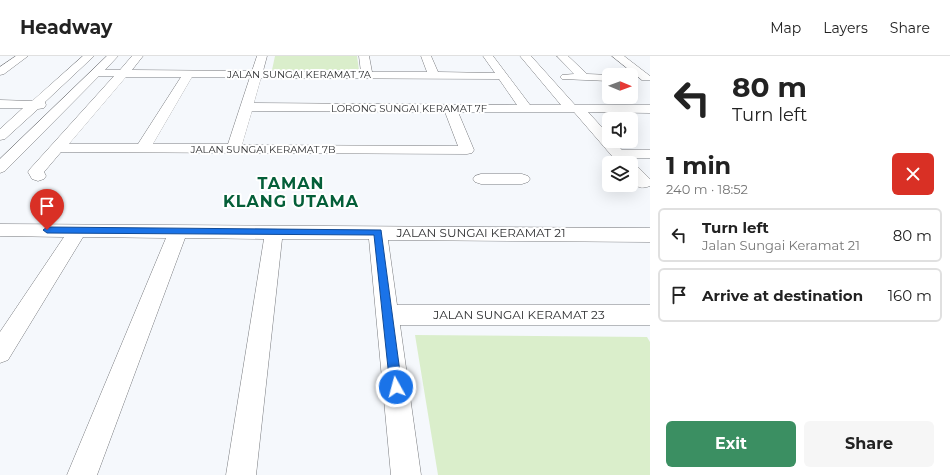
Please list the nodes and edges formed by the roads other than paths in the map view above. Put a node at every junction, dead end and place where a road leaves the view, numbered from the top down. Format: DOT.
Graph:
graph roads {
  1 [pos="23,56"];
  2 [pos="89,56"];
  3 [pos="113,56"];
  4 [pos="138,56"];
  5 [pos="262,56"];
  6 [pos="364,56"];
  7 [pos="426,56"];
  8 [pos="488,56"];
  9 [pos="525,56"];
  10 [pos="562,56"];
  11 [pos="618,56"];
  12 [pos="0,72"];
  13 [pos="96,73"];
  14 [pos="123,73"];
  15 [pos="188,74"];
  16 [pos="257,74"];
  17 [pos="367,75"];
  18 [pos="434,75"];
  19 [pos="502,76"];
  20 [pos="566,78"];
  21 [pos="585,78"];
  22 [pos="602,78"];
  23 [pos="648,78"];
  24 [pos="0,104"];
  25 [pos="35,105"];
  26 [pos="64,105"];
  27 [pos="248,107"];
  28 [pos="450,108"];
  29 [pos="526,108"];
  30 [pos="575,108"];
  31 [pos="650,109"];
  32 [pos="0,136"];
  33 [pos="58,148"];
  34 [pos="143,148"];
  35 [pos="234,148"];
  36 [pos="650,154"];
  37 [pos="619,156"];
  38 [pos="638,156"];
  39 [pos="0,168"];
  40 [pos="38,176"];
  41 [pos="638,176"];
  42 [pos="481,179"];
  43 [pos="522,179"];
  44 [pos="644,183"];
  45 [pos="0,230"];
  46 [pos="78,230"];
  47 [pos="178,231"];
  48 [pos="274,232"];
  49 [pos="378,232"];
  50 [pos="650,235"];
  51 [pos="387,314"];
  52 [pos="650,316"];
  53 [pos="0,352"];
  54 [pos="82,475"];
  55 [pos="241,475"];
  56 [pos="406,475"];
  1 -- 12 [label="street"];
  2 -- 25 [label="street"];
  3 -- 13 [label="street"];
  4 -- 14 [label="street"];
  5 -- 16 [label="street"];
  6 -- 17 [label="street"];
  7 -- 18 [label="street"];
  8 -- 19 [label="street"];
  9 -- 30 [label="street"];
  10 -- 21 [label="street"];
  11 -- 23 [label="street"];
  13 -- 14 [label="street, JALAN SUNGAI KERAMAT 7A"];
  13 -- 26 [label="street"];
  14 -- 15 [label="street, JALAN SUNGAI KERAMAT 7A"];
  14 -- 33 [label="street"];
  15 -- 16 [label="street, JALAN SUNGAI KERAMAT 7A"];
  15 -- 34 [label="street"];
  16 -- 17 [label="street, JALAN SUNGAI KERAMAT 7A"];
  16 -- 27 [label="street"];
  17 -- 18 [label="street, JALAN SUNGAI KERAMAT 7A"];
  18 -- 19 [label="street, JALAN SUNGAI KERAMAT 7A"];
  19 -- 29 [label="street"];
  20 -- 21 [label="street"];
  21 -- 22 [label="street"];
  24 -- 25 [label="street"];
  25 -- 26 [label="street"];
  25 -- 32 [label="street"];
  26 -- 39 [label="street"];
  27 -- 28 [label="street, LORONG SUNGAI KERAMAT 7F"];
  27 -- 35 [label="street"];
  28 -- 29 [label="street, LORONG SUNGAI KERAMAT 7F"];
  28 -- 35 [label="street, JALAN SUNGAI KERAMAT 7B"];
  29 -- 30 [label="street, LORONG SUNGAI KERAMAT 7F"];
  30 -- 31 [label="street, LORONG SUNGAI KERAMAT 7F"];
  30 -- 37 [label="street"];
  33 -- 34 [label="street, JALAN SUNGAI KERAMAT 7B"];
  33 -- 40 [label="street"];
  34 -- 35 [label="street, JALAN SUNGAI KERAMAT 7B"];
  36 -- 38 [label="street"];
  41 -- 44 [label="street"];
  42 -- 43 [label="street"];
  45 -- 46 [label="street, JALAN SUNGAI KERAMAT 21"];
  46 -- 47 [label="street, JALAN SUNGAI KERAMAT 21"];
  46 -- 53 [label="street"];
  47 -- 48 [label="street, JALAN SUNGAI KERAMAT 21"];
  47 -- 54 [label="street"];
  48 -- 49 [label="street, JALAN SUNGAI KERAMAT 21"];
  48 -- 55 [label="street"];
  49 -- 50 [label="street, JALAN SUNGAI KERAMAT 21"];
  49 -- 51 [label="street"];
  51 -- 52 [label="street, JALAN SUNGAI KERAMAT 23"];
  51 -- 56 [label="street"];
}
